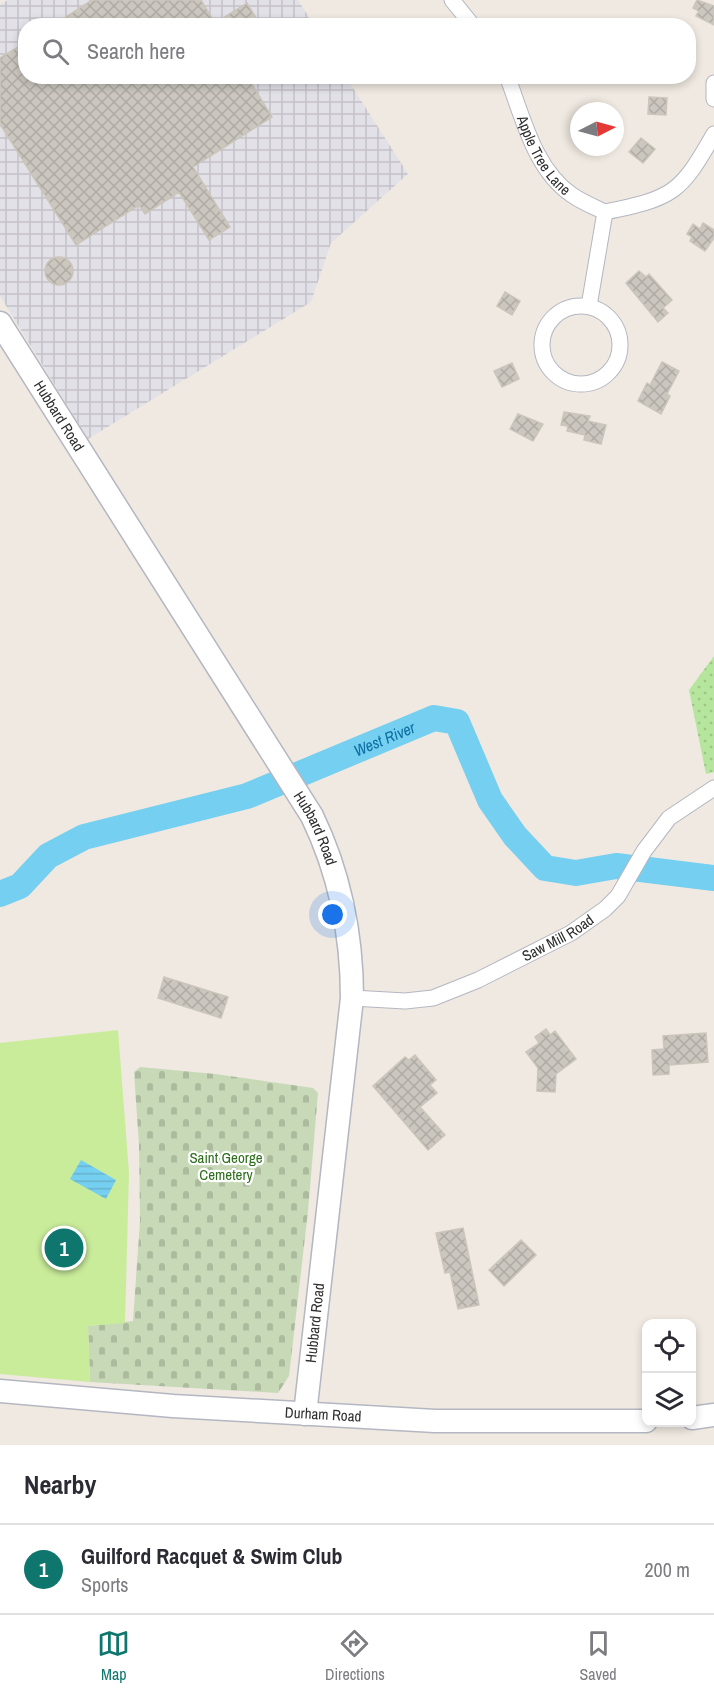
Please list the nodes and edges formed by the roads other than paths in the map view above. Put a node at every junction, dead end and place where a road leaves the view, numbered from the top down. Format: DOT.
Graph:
graph roads {
  1 [pos="452,0"];
  2 [pos="467,18"];
  3 [pos="714,83"];
  4 [pos="510,84"];
  5 [pos="714,99"];
  6 [pos="714,134"];
  7 [pos="605,212"];
  8 [pos="589,306"];
  9 [pos="0,323"];
  10 [pos="714,788"];
  11 [pos="352,998"];
  12 [pos="0,1391"];
  13 [pos="305,1414"];
  14 [pos="714,1415"];
  15 [pos="696,1417"];
  16 [pos="642,1421"];
  1 -- 2 [label="street"];
  3 -- 5 [label="street"];
  4 -- 7 [label="street, Apple Tree Lane"];
  6 -- 7 [label="street"];
  7 -- 8 [label="street"];
  8 -- 8 [label="street"];
  9 -- 11 [label="street, Hubbard Road"];
  10 -- 11 [label="street, Saw Mill Road"];
  11 -- 13 [label="street, Hubbard Road"];
  12 -- 13 [label="street, Durham Road"];
  13 -- 16 [label="street, Durham Road"];
  14 -- 15 [label="street"];
}
